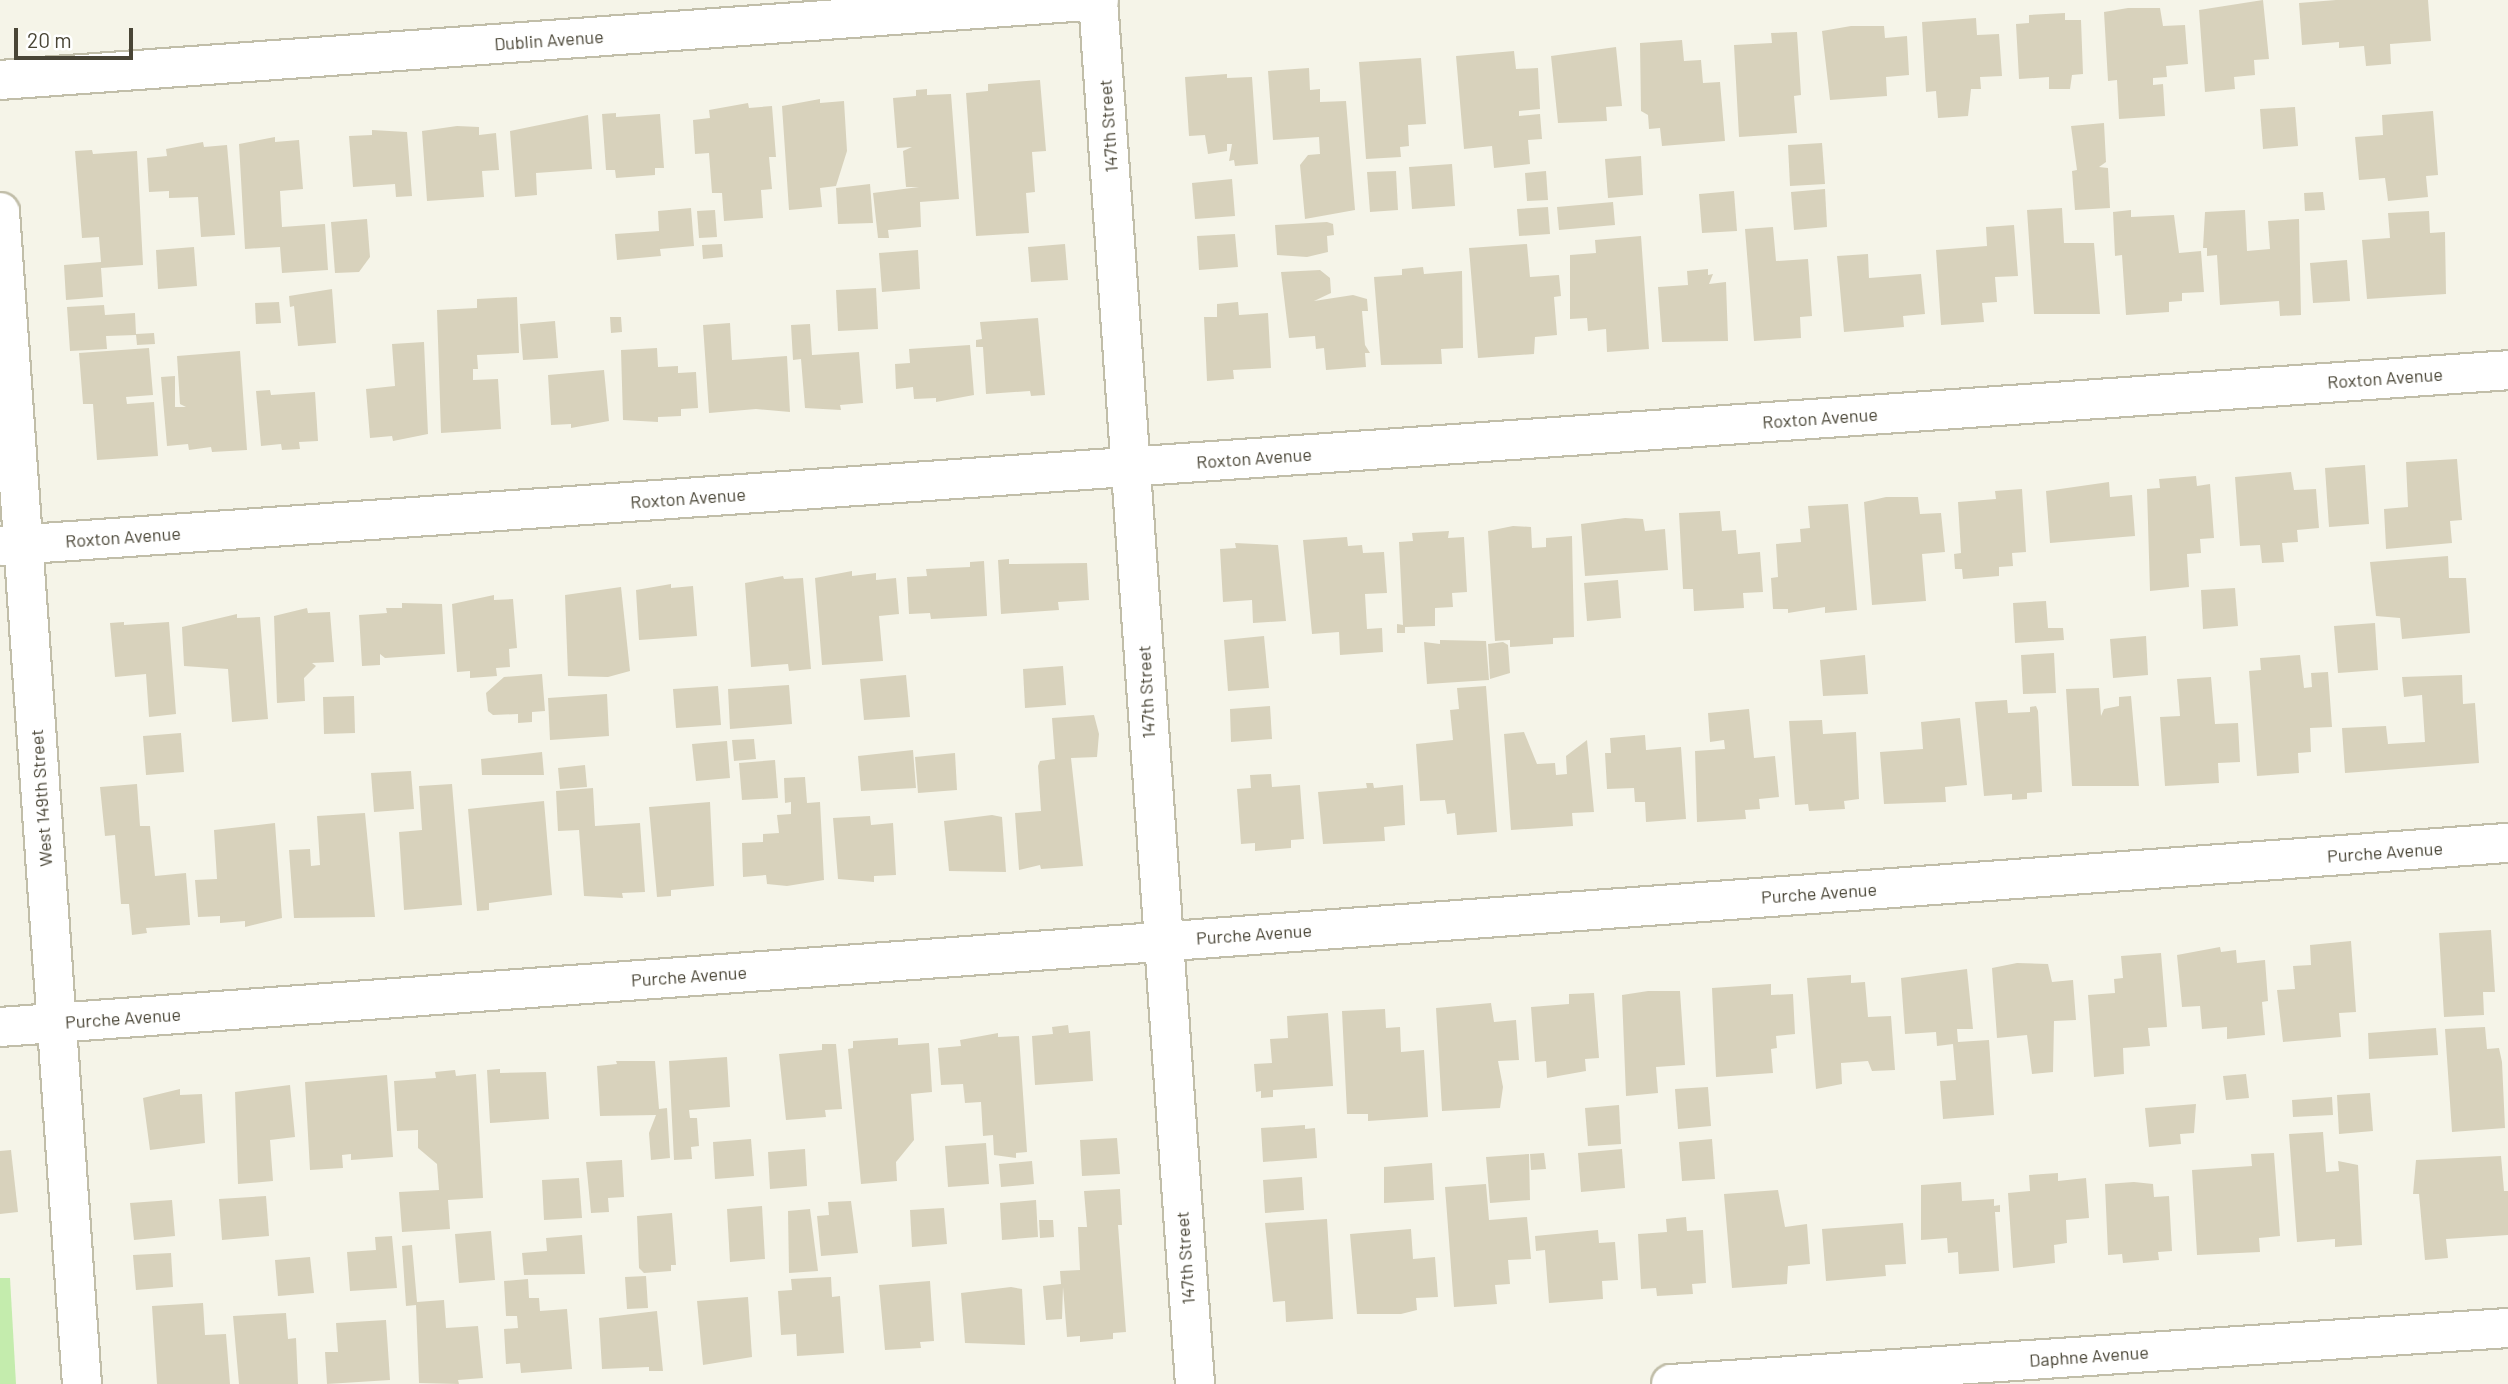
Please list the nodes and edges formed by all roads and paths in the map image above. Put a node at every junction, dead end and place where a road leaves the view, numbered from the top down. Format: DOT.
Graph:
graph roads {
  1 [pos="1099,0"];
  2 [pos="0,80"];
  3 [pos="0,212"];
  4 [pos="2508,370"];
  5 [pos="1132,467"];
  6 [pos="12,545"];
  7 [pos="2508,843"];
  8 [pos="1161,941"];
  9 [pos="57,1023"];
  10 [pos="0,1027"];
  11 [pos="2508,1328"];
  12 [pos="82,1384"];
  13 [pos="1195,1384"];
  14 [pos="1671,1384"];
  1 -- 2 [label="street, Dublin Avenue"];
  1 -- 5 [label="street, 147th Street"];
  3 -- 6 [label="street, West 149th Street"];
  4 -- 5 [label="street, Roxton Avenue"];
  5 -- 6 [label="street, Roxton Avenue"];
  5 -- 8 [label="street, 147th Street"];
  6 -- 9 [label="street, West 149th Street"];
  7 -- 8 [label="street, Purche Avenue"];
  8 -- 9 [label="street, Purche Avenue"];
  8 -- 13 [label="street, 147th Street"];
  9 -- 10 [label="street, Purche Avenue"];
  9 -- 12 [label="street, West 149th Street"];
  11 -- 14 [label="street, Daphne Avenue"];
}
